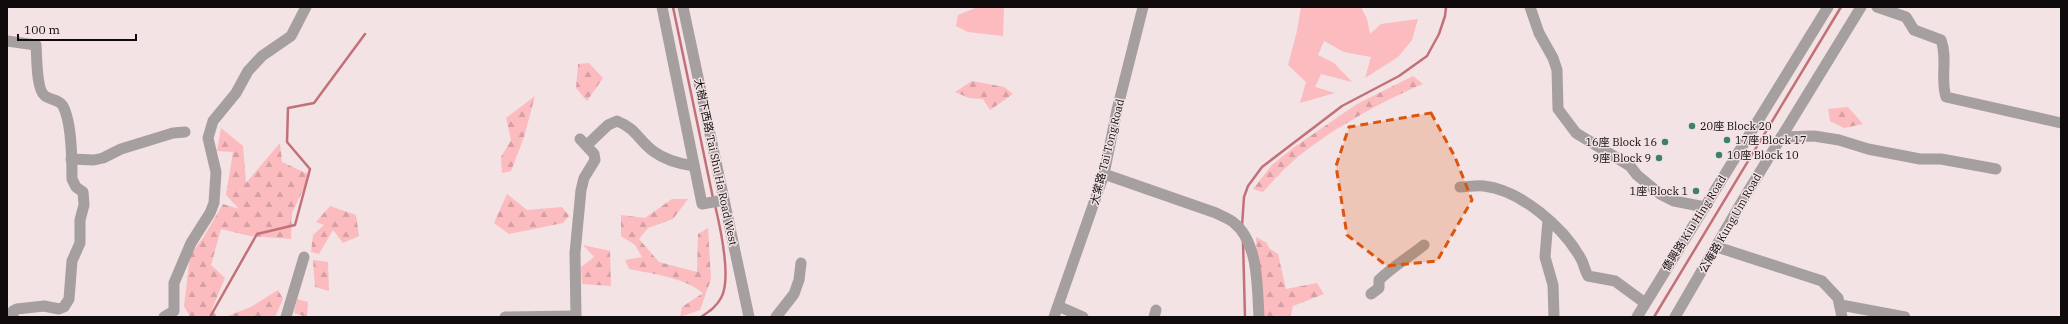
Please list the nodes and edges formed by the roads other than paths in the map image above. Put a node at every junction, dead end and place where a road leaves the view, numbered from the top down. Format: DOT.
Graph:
graph roads {
  1 [pos="306,7"];
  2 [pos="662,7"];
  3 [pos="683,7"];
  4 [pos="1143,7"];
  5 [pos="1530,7"];
  6 [pos="1828,7"];
  7 [pos="1861,7"];
  8 [pos="1877,7"];
  9 [pos="7,41"];
  10 [pos="2061,123"];
  11 [pos="185,132"];
  12 [pos="1781,137"];
  13 [pos="71,159"];
  14 [pos="694,166"];
  15 [pos="1996,169"];
  16 [pos="1104,174"];
  17 [pos="1460,187"];
  18 [pos="724,200"];
  19 [pos="1705,207"];
  20 [pos="1548,220"];
  21 [pos="1424,245"];
  22 [pos="1717,247"];
  23 [pos="304,257"];
  24 [pos="801,263"];
  25 [pos="1371,294"];
  26 [pos="1645,303"];
  27 [pos="1841,305"];
  28 [pos="1058,306"];
  29 [pos="13,317"];
  30 [pos="164,317"];
  31 [pos="286,317"];
  32 [pos="505,317"];
  33 [pos="576,317"];
  34 [pos="749,317"];
  35 [pos="776,317"];
  36 [pos="1054,317"];
  37 [pos="1083,317"];
  38 [pos="1259,317"];
  39 [pos="1554,317"];
  40 [pos="1637,317"];
  41 [pos="1675,317"];
  42 [pos="1842,317"];
  43 [pos="1905,317"];
  1 -- 30 [label="street"];
  2 -- 14 [label="street"];
  3 -- 18 [label="street, 大樹下西路 Tai Shu Ha Road West"];
  4 -- 16 [label="street, 大棠路 Tai Tong Road"];
  5 -- 19 [label="street"];
  6 -- 19 [label="street, 僑興路 Kiu Hing Road"];
  7 -- 12 [label="street, 公庵路 Kung Um Road"];
  8 -- 10 [label="street"];
  9 -- 13 [label="street"];
  11 -- 13 [label="street"];
  12 -- 15 [label="street"];
  12 -- 22 [label="street, 公庵路 Kung Um Road"];
  13 -- 29 [label="street"];
  14 -- 18 [label="street"];
  14 -- 33 [label="street"];
  16 -- 28 [label="street, 大棠路 Tai Tong Road"];
  16 -- 38 [label="street"];
  17 -- 20 [label="street"];
  18 -- 34 [label="street, 大樹下西路 Tai Shu Ha Road West"];
  19 -- 26 [label="street, 僑興路 Kiu Hing Road"];
  20 -- 26 [label="street"];
  20 -- 39 [label="street"];
  21 -- 25 [label="street"];
  22 -- 27 [label="street"];
  22 -- 41 [label="street, 公庵路 Kung Um Road"];
  23 -- 31 [label="street"];
  24 -- 35 [label="street"];
  26 -- 40 [label="street, 僑興路 Kiu Hing Road"];
  27 -- 42 [label="street"];
  27 -- 43 [label="street"];
  28 -- 36 [label="street, 大棠路 Tai Tong Road"];
  28 -- 37 [label="street"];
  32 -- 33 [label="street"];
}
